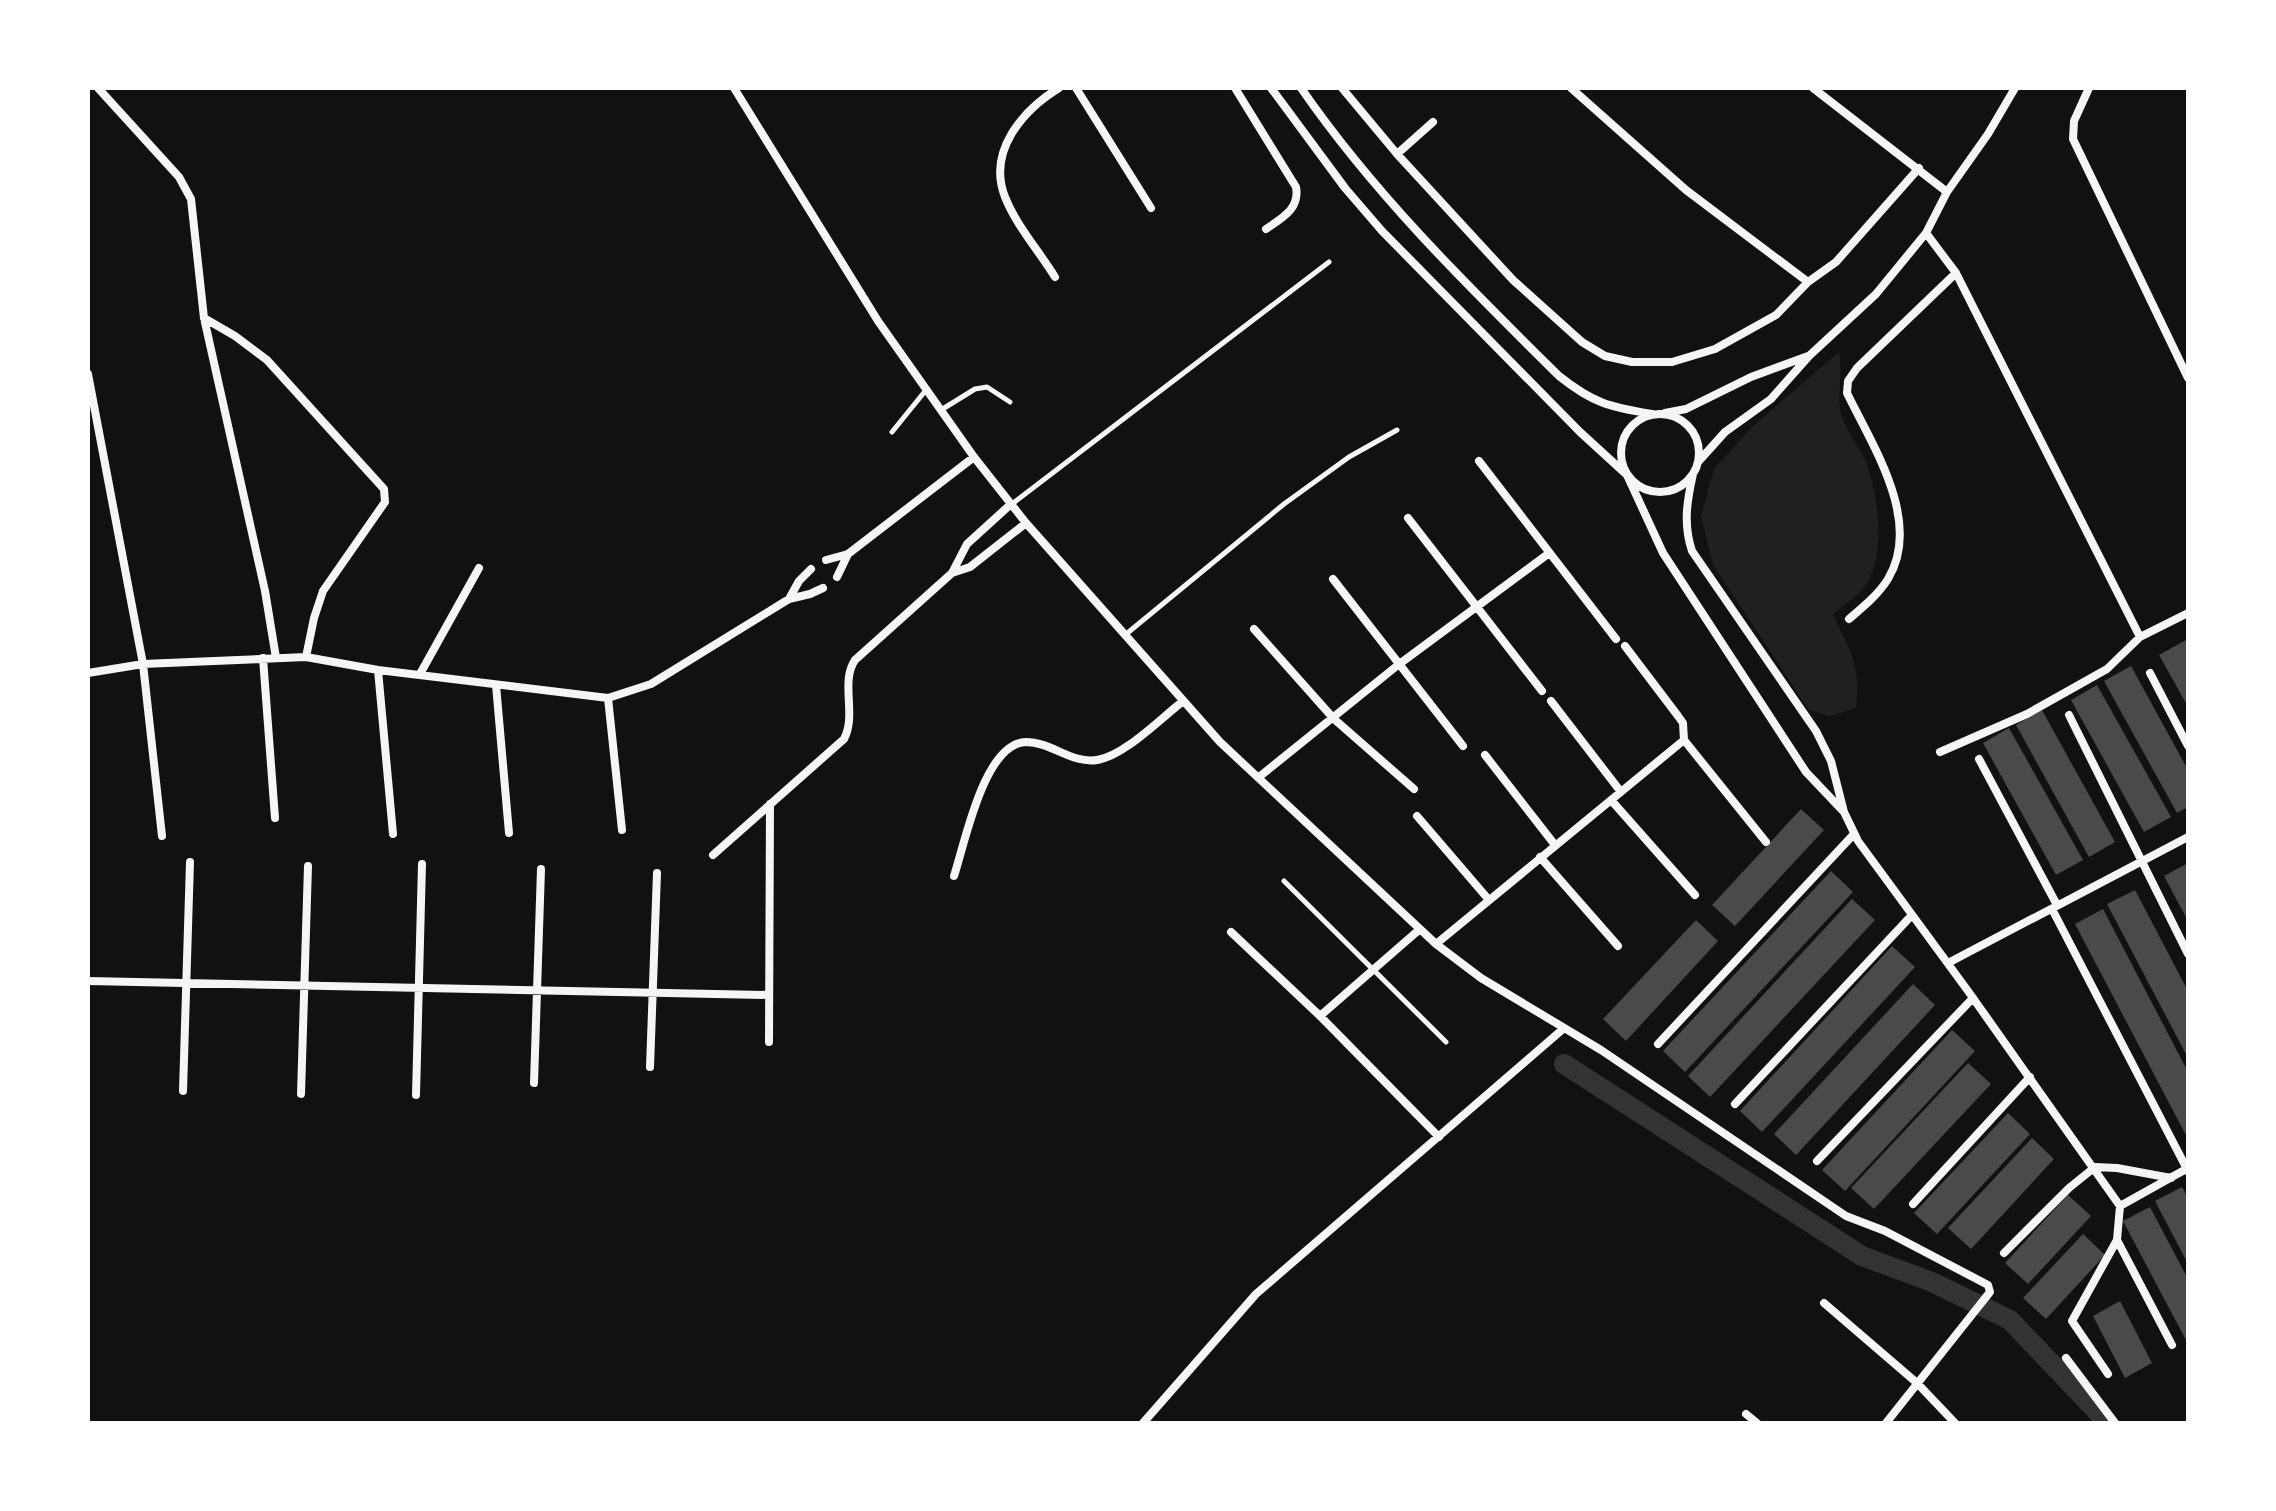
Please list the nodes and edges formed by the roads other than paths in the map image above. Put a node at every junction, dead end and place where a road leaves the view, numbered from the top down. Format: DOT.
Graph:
graph roads {
  1 [pos="98,88"];
  2 [pos="734,88"];
  3 [pos="1059,88"];
  4 [pos="1076,88"];
  5 [pos="1235,88"];
  6 [pos="1271,88"];
  7 [pos="1301,88"];
  8 [pos="1342,88"];
  9 [pos="1571,88"];
  10 [pos="1813,88"];
  11 [pos="2015,88"];
  12 [pos="2089,88"];
  13 [pos="1433,122"];
  14 [pos="1397,154"];
  15 [pos="1919,168"];
  16 [pos="1947,192"];
  17 [pos="1151,208"];
  18 [pos="1266,229"];
  19 [pos="1926,233"];
  20 [pos="1329,262"];
  21 [pos="1956,273"];
  22 [pos="1055,277"];
  23 [pos="1808,282"];
  24 [pos="204,318"];
  25 [pos="1809,356"];
  26 [pos="88,374"];
  27 [pos="2188,378"];
  28 [pos="926,390"];
  29 [pos="1010,402"];
  30 [pos="941,410"];
  31 [pos="1665,413"];
  32 [pos="1652,414"];
  33 [pos="1397,430"];
  34 [pos="892,432"];
  35 [pos="974,457"];
  36 [pos="1479,461"];
  37 [pos="1698,462"];
  38 [pos="1693,474"];
  39 [pos="1627,475"];
  40 [pos="1011,504"];
  41 [pos="1408,518"];
  42 [pos="1026,523"];
  43 [pos="848,554"];
  44 [pos="1548,554"];
  45 [pos="826,560"];
  46 [pos="479,568"];
  47 [pos="811,569"];
  48 [pos="952,573"];
  49 [pos="837,577"];
  50 [pos="1333,579"];
  51 [pos="823,588"];
  52 [pos="789,599"];
  53 [pos="1477,605"];
  54 [pos="2188,613"];
  55 [pos="1849,619"];
  56 [pos="1254,629"];
  57 [pos="1124,635"];
  58 [pos="2140,637"];
  59 [pos="1616,639"];
  60 [pos="1625,646"];
  61 [pos="306,657"];
  62 [pos="263,658"];
  63 [pos="276,658"];
  64 [pos="143,664"];
  65 [pos="1398,665"];
  66 [pos="378,670"];
  67 [pos="88,673"];
  68 [pos="2150,673"];
  69 [pos="420,674"];
  70 [pos="496,685"];
  71 [pos="1542,691"];
  72 [pos="608,698"];
  73 [pos="1551,701"];
  74 [pos="1182,702"];
  75 [pos="2069,715"];
  76 [pos="1334,719"];
  77 [pos="1684,740"];
  78 [pos="1463,746"];
  79 [pos="2188,746"];
  80 [pos="1940,752"];
  81 [pos="1485,755"];
  82 [pos="1979,759"];
  83 [pos="1259,777"];
  84 [pos="1414,789"];
  85 [pos="1621,792"];
  86 [pos="1611,800"];
  87 [pos="770,804"];
  88 [pos="1844,812"];
  89 [pos="1417,816"];
  90 [pos="275,818"];
  91 [pos="622,830"];
  92 [pos="509,833"];
  93 [pos="393,834"];
  94 [pos="1854,834"];
  95 [pos="162,836"];
  96 [pos="2188,837"];
  97 [pos="1766,842"];
  98 [pos="1555,845"];
  99 [pos="713,855"];
  100 [pos="1540,857"];
  101 [pos="2141,861"];
  102 [pos="190,862"];
  103 [pos="422,864"];
  104 [pos="308,866"];
  105 [pos="541,869"];
  106 [pos="657,873"];
  107 [pos="954,876"];
  108 [pos="1284,881"];
  109 [pos="1695,895"];
  110 [pos="1489,900"];
  111 [pos="2054,907"];
  112 [pos="1912,915"];
  113 [pos="1420,929"];
  114 [pos="1231,932"];
  115 [pos="1436,944"];
  116 [pos="1618,946"];
  117 [pos="2188,954"];
  118 [pos="1948,963"];
  119 [pos="1374,969"];
  120 [pos="88,981"];
  121 [pos="186,983"];
  122 [pos="304,985"];
  123 [pos="420,989"];
  124 [pos="537,990"];
  125 [pos="652,992"];
  126 [pos="769,995"];
  127 [pos="1973,998"];
  128 [pos="1320,1016"];
  129 [pos="1563,1029"];
  130 [pos="769,1042"];
  131 [pos="1446,1042"];
  132 [pos="1658,1044"];
  133 [pos="650,1067"];
  134 [pos="2030,1077"];
  135 [pos="534,1083"];
  136 [pos="183,1091"];
  137 [pos="301,1094"];
  138 [pos="416,1095"];
  139 [pos="1735,1104"];
  140 [pos="1439,1137"];
  141 [pos="1817,1161"];
  142 [pos="2095,1167"];
  143 [pos="2188,1169"];
  144 [pos="2171,1178"];
  145 [pos="1913,1204"];
  146 [pos="2120,1206"];
  147 [pos="2117,1240"];
  148 [pos="2004,1253"];
  149 [pos="1824,1303"];
  150 [pos="2172,1345"];
  151 [pos="2066,1358"];
  152 [pos="2108,1374"];
  153 [pos="1917,1383"];
  154 [pos="1746,1414"];
  155 [pos="1143,1423"];
  156 [pos="1757,1423"];
  157 [pos="1886,1423"];
  158 [pos="1955,1423"];
  159 [pos="2115,1423"];
  1 -- 24 [label="street"];
  2 -- 28 [label="street"];
  3 -- 22 [label="street"];
  4 -- 17 [label="street"];
  5 -- 18 [label="street"];
  6 -- 39 [label="street"];
  7 -- 32 [label="street"];
  8 -- 14 [label="street"];
  9 -- 23 [label="street"];
  10 -- 15 [label="street"];
  11 -- 16 [label="street"];
  12 -- 27 [label="street"];
  13 -- 14 [label="street"];
  14 -- 23 [label="street"];
  15 -- 16 [label="street"];
  15 -- 23 [label="street"];
  16 -- 19 [label="street"];
  19 -- 21 [label="street"];
  19 -- 25 [label="street"];
  20 -- 40 [label="lane"];
  21 -- 55 [label="street"];
  21 -- 58 [label="street"];
  24 -- 61 [label="street"];
  24 -- 63 [label="street"];
  25 -- 31 [label="street"];
  25 -- 37 [label="street"];
  26 -- 64 [label="street"];
  28 -- 30 [label="street"];
  28 -- 34 [label="lane"];
  29 -- 30 [label="lane"];
  30 -- 35 [label="street"];
  31 -- 32 [label="street"];
  31 -- 37 [label="street"];
  32 -- 39 [label="street"];
  33 -- 57 [label="lane"];
  35 -- 40 [label="street"];
  35 -- 43 [label="street"];
  36 -- 44 [label="street"];
  37 -- 38 [label="street"];
  38 -- 39 [label="street"];
  38 -- 88 [label="street"];
  39 -- 88 [label="street"];
  40 -- 42 [label="street"];
  40 -- 48 [label="street"];
  41 -- 53 [label="street"];
  42 -- 48 [label="street"];
  42 -- 57 [label="street"];
  43 -- 45 [label="street"];
  43 -- 49 [label="street"];
  44 -- 53 [label="street"];
  44 -- 59 [label="street"];
  46 -- 69 [label="street"];
  47 -- 52 [label="street"];
  48 -- 87 [label="street"];
  50 -- 65 [label="street"];
  51 -- 52 [label="street"];
  52 -- 72 [label="street"];
  53 -- 65 [label="street"];
  53 -- 71 [label="street"];
  54 -- 58 [label="street"];
  56 -- 76 [label="street"];
  57 -- 74 [label="street"];
  58 -- 80 [label="street"];
  60 -- 77 [label="street"];
  61 -- 63 [label="street"];
  61 -- 66 [label="street"];
  62 -- 63 [label="street"];
  62 -- 64 [label="street"];
  62 -- 90 [label="street"];
  64 -- 67 [label="street"];
  64 -- 95 [label="street"];
  65 -- 76 [label="street"];
  65 -- 78 [label="street"];
  66 -- 69 [label="street"];
  66 -- 93 [label="street"];
  68 -- 79 [label="street"];
  69 -- 70 [label="street"];
  70 -- 72 [label="street"];
  70 -- 92 [label="street"];
  72 -- 91 [label="street"];
  73 -- 85 [label="street"];
  74 -- 83 [label="street"];
  74 -- 107 [label="street"];
  75 -- 101 [label="street"];
  76 -- 83 [label="street"];
  76 -- 84 [label="street"];
  77 -- 85 [label="street"];
  77 -- 97 [label="street"];
  81 -- 98 [label="street"];
  82 -- 111 [label="street"];
  83 -- 113 [label="street"];
  85 -- 86 [label="street"];
  86 -- 98 [label="street"];
  86 -- 109 [label="street"];
  87 -- 99 [label="street"];
  87 -- 126 [label="street"];
  88 -- 94 [label="street"];
  89 -- 110 [label="street"];
  94 -- 112 [label="street"];
  94 -- 132 [label="street"];
  96 -- 101 [label="street"];
  98 -- 100 [label="street"];
  100 -- 110 [label="street"];
  100 -- 116 [label="street"];
  101 -- 111 [label="street"];
  101 -- 117 [label="street"];
  102 -- 121 [label="street"];
  103 -- 123 [label="street"];
  104 -- 122 [label="street"];
  105 -- 124 [label="street"];
  106 -- 125 [label="street"];
  108 -- 119 [label="lane"];
  110 -- 115 [label="street"];
  111 -- 118 [label="street"];
  111 -- 143 [label="street"];
  112 -- 118 [label="street"];
  112 -- 139 [label="street"];
  113 -- 115 [label="street"];
  113 -- 119 [label="street"];
  114 -- 128 [label="street"];
  115 -- 129 [label="street"];
  118 -- 127 [label="street"];
  119 -- 128 [label="street"];
  119 -- 131 [label="lane"];
  120 -- 121 [label="street"];
  121 -- 122 [label="street"];
  121 -- 136 [label="street"];
  122 -- 123 [label="street"];
  122 -- 137 [label="street"];
  123 -- 124 [label="street"];
  123 -- 138 [label="street"];
  124 -- 125 [label="street"];
  124 -- 135 [label="street"];
  125 -- 126 [label="street"];
  125 -- 133 [label="street"];
  126 -- 130 [label="street"];
  127 -- 134 [label="street"];
  127 -- 141 [label="street"];
  128 -- 140 [label="street"];
  129 -- 140 [label="street"];
  129 -- 153 [label="street"];
  134 -- 142 [label="street"];
  134 -- 145 [label="street"];
  140 -- 155 [label="street"];
  142 -- 144 [label="street"];
  142 -- 146 [label="street"];
  142 -- 148 [label="street"];
  143 -- 144 [label="street"];
  144 -- 146 [label="street"];
  146 -- 147 [label="street"];
  147 -- 150 [label="street"];
  147 -- 152 [label="street"];
  149 -- 153 [label="street"];
  151 -- 159 [label="street"];
  153 -- 157 [label="street"];
  153 -- 158 [label="street"];
  154 -- 156 [label="street"];
}
